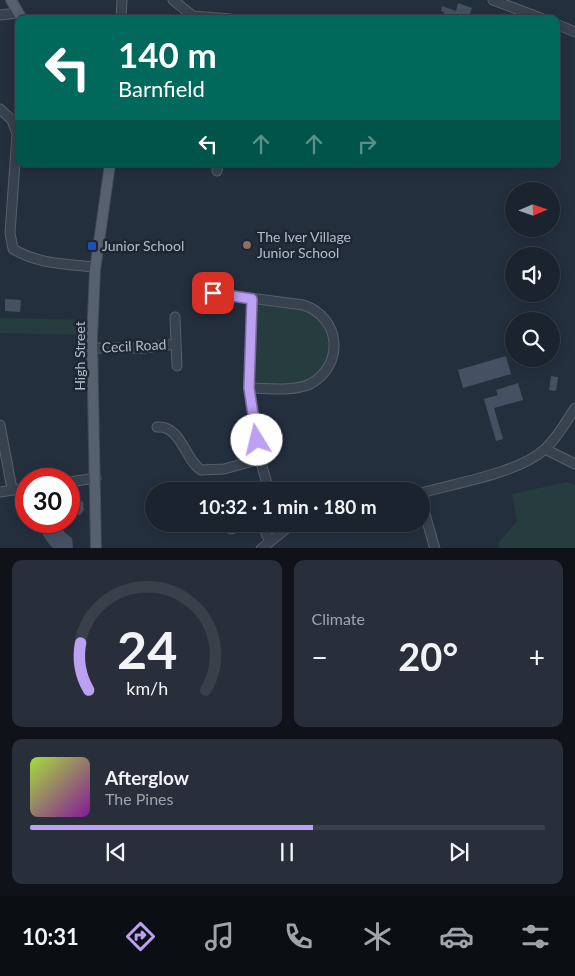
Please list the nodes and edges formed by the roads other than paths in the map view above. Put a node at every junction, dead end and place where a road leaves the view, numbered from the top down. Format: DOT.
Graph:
graph roads {
  1 [pos="12,0"];
  2 [pos="122,0"];
  3 [pos="173,0"];
  4 [pos="493,0"];
  5 [pos="0,15"];
  6 [pos="19,15"];
  7 [pos="121,15"];
  8 [pos="191,15"];
  9 [pos="532,15"];
  10 [pos="15,16"];
  11 [pos="560,26"];
  12 [pos="575,32"];
  13 [pos="0,109"];
  14 [pos="15,128"];
  15 [pos="15,162"];
  16 [pos="110,167"];
  17 [pos="95,267"];
  18 [pos="198,295"];
  19 [pos="252,299"];
  20 [pos="175,317"];
  21 [pos="176,344"];
  22 [pos="92,348"];
  23 [pos="177,366"];
  24 [pos="249,388"];
  25 [pos="575,408"];
  26 [pos="0,426"];
  27 [pos="157,427"];
  28 [pos="545,449"];
  29 [pos="260,459"];
  30 [pos="575,464"];
  31 [pos="96,478"];
  32 [pos="80,480"];
  33 [pos="266,482"];
  34 [pos="12,489"];
  35 [pos="15,489"];
  36 [pos="430,491"];
  37 [pos="0,492"];
  38 [pos="430,531"];
  39 [pos="266,532"];
  40 [pos="280,532"];
  41 [pos="269,540"];
  42 [pos="96,548"];
  43 [pos="261,548"];
  44 [pos="435,548"];
  1 -- 6 [label="main road"];
  2 -- 7 [label="street"];
  3 -- 8 [label="street"];
  4 -- 9 [label="street"];
  5 -- 10 [label="street"];
  11 -- 12 [label="street"];
  13 -- 14 [label="street"];
  15 -- 17 [label="street"];
  16 -- 17 [label="main road, High Street"];
  17 -- 22 [label="main road, High Street"];
  18 -- 19 [label="street"];
  19 -- 24 [label="street"];
  19 -- 24 [label="street"];
  20 -- 21 [label="street"];
  21 -- 22 [label="street, Cecil Road"];
  21 -- 23 [label="street"];
  22 -- 31 [label="main road, High Street"];
  24 -- 29 [label="street"];
  25 -- 28 [label="street"];
  26 -- 34 [label="street"];
  27 -- 29 [label="street"];
  28 -- 30 [label="street"];
  28 -- 36 [label="street"];
  29 -- 33 [label="street"];
  31 -- 32 [label="street"];
  31 -- 42 [label="main road, High Street"];
  34 -- 35 [label="street"];
  34 -- 37 [label="street"];
  38 -- 44 [label="street"];
  39 -- 41 [label="street"];
  40 -- 41 [label="street"];
  41 -- 43 [label="street"];
}
